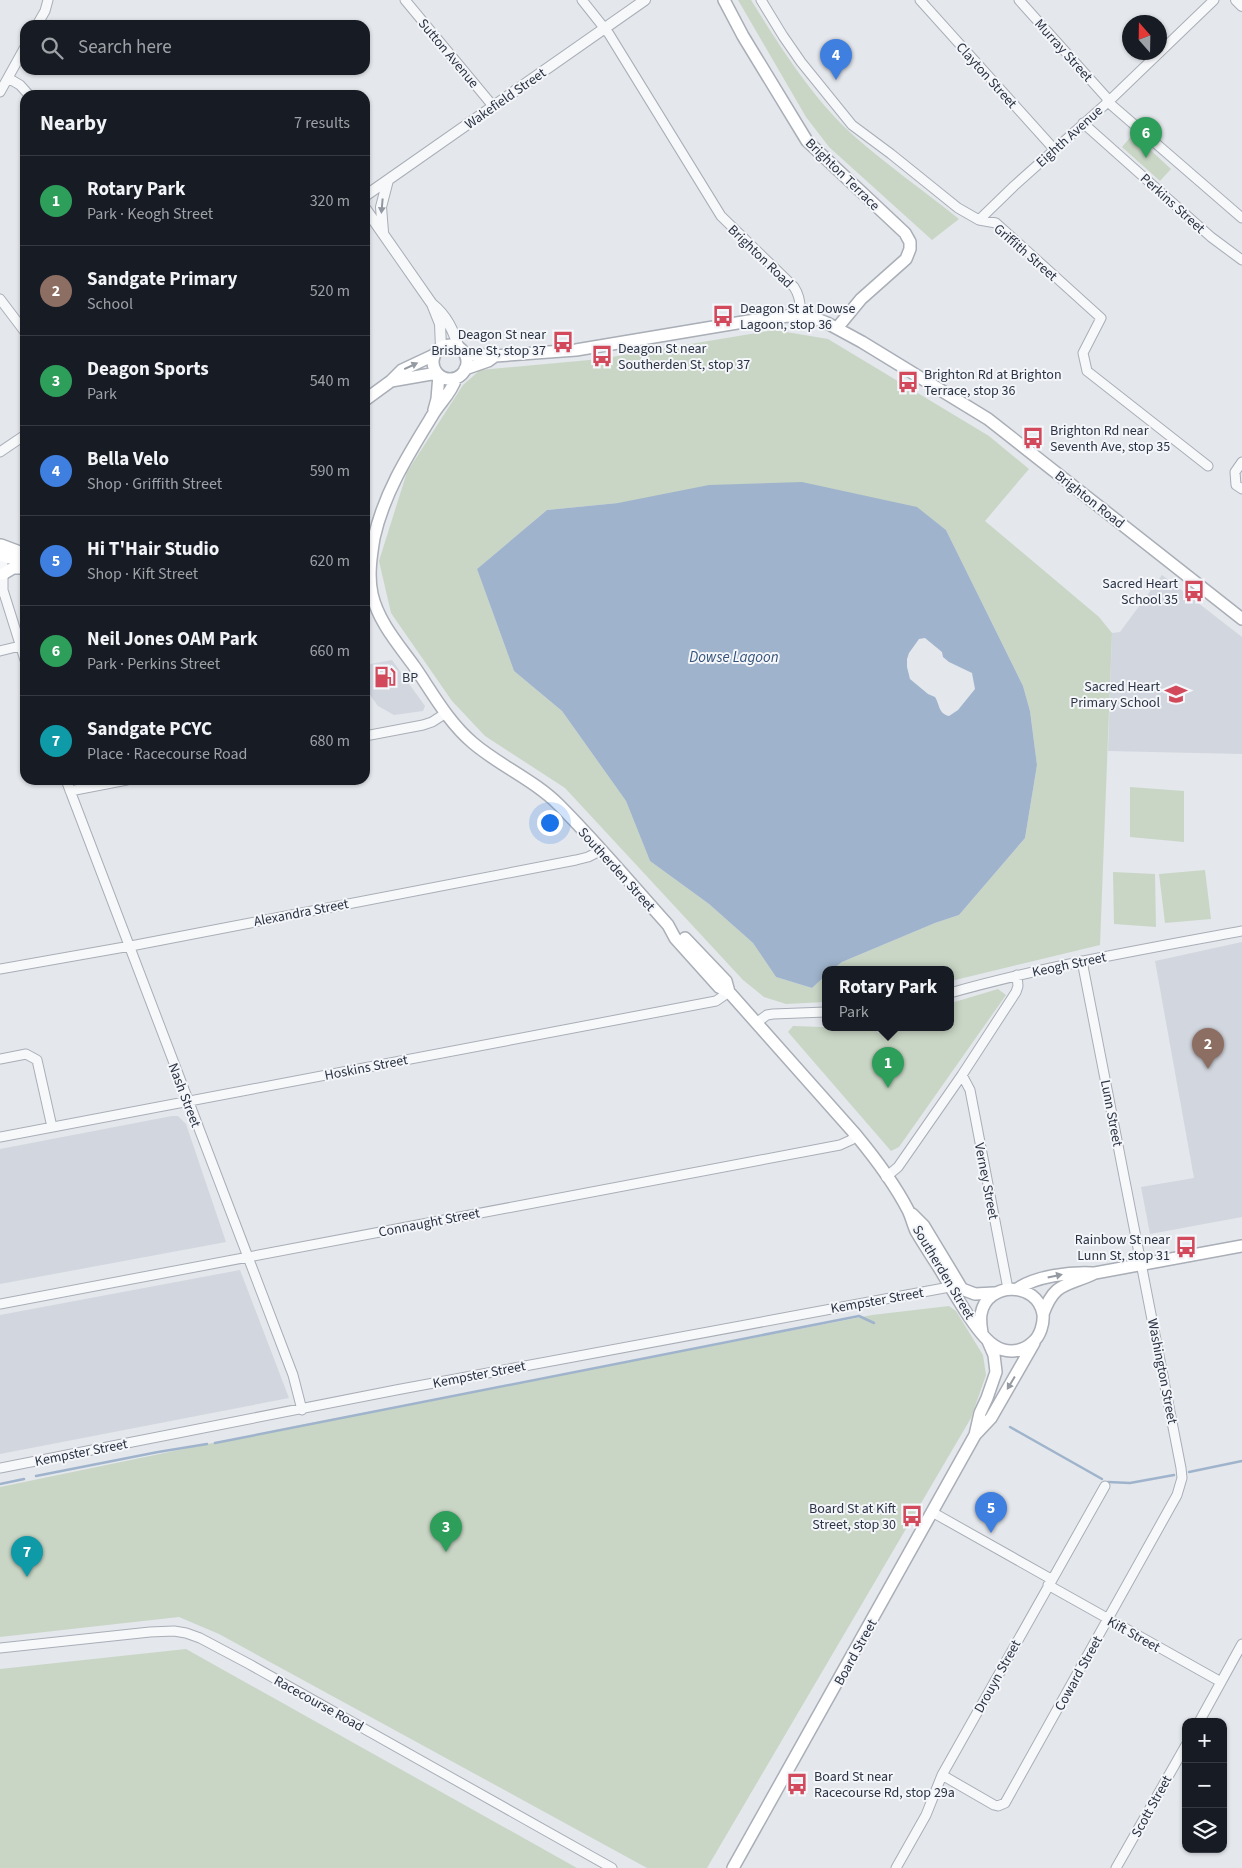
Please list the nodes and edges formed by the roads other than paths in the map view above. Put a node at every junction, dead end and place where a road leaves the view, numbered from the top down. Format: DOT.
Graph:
graph roads {
  1 [pos="48,0"];
  2 [pos="405,0"];
  3 [pos="582,0"];
  4 [pos="645,0"];
  5 [pos="724,0"];
  6 [pos="761,0"];
  7 [pos="920,0"];
  8 [pos="1019,0"];
  9 [pos="1214,0"];
  10 [pos="1236,0"];
  11 [pos="1242,6"];
  12 [pos="40,20"];
  13 [pos="605,28"];
  14 [pos="20,56"];
  15 [pos="8,78"];
  16 [pos="24,90"];
  17 [pos="0,92"];
  18 [pos="1108,102"];
  19 [pos="493,106"];
  20 [pos="1083,123"];
  21 [pos="1054,149"];
  22 [pos="388,180"];
  23 [pos="370,193"];
  24 [pos="370,215"];
  25 [pos="1242,218"];
  26 [pos="979,220"];
  27 [pos="384,233"];
  28 [pos="1242,260"];
  29 [pos="0,299"];
  30 [pos="432,304"];
  31 [pos="800,315"];
  32 [pos="20,325"];
  33 [pos="837,328"];
  34 [pos="461,350"];
  35 [pos="438,352"];
  36 [pos="495,356"];
  37 [pos="465,369"];
  38 [pos="438,374"];
  39 [pos="456,378"];
  40 [pos="391,381"];
  41 [pos="370,396"];
  42 [pos="434,412"];
  43 [pos="20,438"];
  44 [pos="0,452"];
  45 [pos="1242,462"];
  46 [pos="1208,466"];
  47 [pos="1242,489"];
  48 [pos="0,551"];
  49 [pos="20,553"];
  50 [pos="20,561"];
  51 [pos="20,568"];
  52 [pos="3,574"];
  53 [pos="1,588"];
  54 [pos="1242,618"];
  55 [pos="20,646"];
  56 [pos="0,651"];
  57 [pos="446,713"];
  58 [pos="370,735"];
  59 [pos="68,785"];
  60 [pos="101,785"];
  61 [pos="70,791"];
  62 [pos="600,851"];
  63 [pos="1242,930"];
  64 [pos="129,946"];
  65 [pos="1082,961"];
  66 [pos="0,968"];
  67 [pos="1017,975"];
  68 [pos="729,992"];
  69 [pos="954,992"];
  70 [pos="822,1012"];
  71 [pos="756,1023"];
  72 [pos="0,1059"];
  73 [pos="962,1075"];
  74 [pos="188,1101"];
  75 [pos="52,1127"];
  76 [pos="856,1135"];
  77 [pos="0,1137"];
  78 [pos="886,1177"];
  79 [pos="1242,1246"];
  80 [pos="247,1257"];
  81 [pos="1143,1264"];
  82 [pos="1095,1274"];
  83 [pos="954,1286"];
  84 [pos="1012,1289"];
  85 [pos="994,1293"];
  86 [pos="0,1304"];
  87 [pos="1043,1314"];
  88 [pos="985,1337"];
  89 [pos="1035,1341"];
  90 [pos="302,1410"];
  91 [pos="975,1435"];
  92 [pos="0,1468"];
  93 [pos="1182,1478"];
  94 [pos="1105,1486"];
  95 [pos="932,1512"];
  96 [pos="1049,1582"];
  97 [pos="1108,1619"];
  98 [pos="1242,1644"];
  99 [pos="0,1648"];
  100 [pos="1221,1682"];
  101 [pos="1200,1718"];
  102 [pos="1182,1751"];
  103 [pos="942,1775"];
  104 [pos="612,1868"];
  105 [pos="733,1868"];
  106 [pos="896,1868"];
  107 [pos="1116,1868"];
  1 -- 12 [label="street"];
  2 -- 19 [label="street, Sutton Avenue"];
  3 -- 13 [label="street, Brighton Road"];
  4 -- 13 [label="street, Wakefield Street"];
  5 -- 33 [label="main road, Brighton Terrace"];
  6 -- 26 [label="street, Griffith Street"];
  7 -- 21 [label="street, Clayton Street"];
  8 -- 18 [label="street, Murray Street"];
  9 -- 18 [label="street, Eighth Avenue"];
  10 -- 11 [label="street"];
  13 -- 19 [label="street, Wakefield Street"];
  13 -- 31 [label="street, Brighton Road"];
  14 -- 15 [label="street"];
  15 -- 16 [label="street"];
  15 -- 17 [label="street"];
  18 -- 20 [label="street, Eighth Avenue"];
  18 -- 25 [label="street"];
  19 -- 22 [label="street, Wakefield Street"];
  20 -- 21 [label="street, Eighth Avenue"];
  20 -- 28 [label="street, Perkins Street"];
  21 -- 26 [label="street, Eighth Avenue"];
  22 -- 23 [label="street, Wakefield Street"];
  22 -- 27 [label="street, one-way"];
  24 -- 27 [label="street"];
  26 -- 46 [label="street, Griffith Street"];
  27 -- 30 [label="street"];
  29 -- 32 [label="street"];
  30 -- 34 [label="street"];
  30 -- 35 [label="street"];
  31 -- 33 [label="main road, Brighton Road"];
  31 -- 36 [label="main road"];
  33 -- 54 [label="main road, Brighton Road"];
  34 -- 35 [label="main road"];
  34 -- 36 [label="main road"];
  34 -- 37 [label="main road"];
  35 -- 38 [label="main road"];
  40 -- 35 [label="main road, one-way"];
  36 -- 37 [label="main road"];
  37 -- 39 [label="main road"];
  38 -- 39 [label="main road"];
  38 -- 40 [label="main road"];
  38 -- 42 [label="main road, Southerden Street"];
  39 -- 42 [label="main road, Southerden Street"];
  40 -- 41 [label="main road"];
  42 -- 57 [label="main road, Southerden Street"];
  43 -- 44 [label="street"];
  45 -- 47 [label="street"];
  48 -- 49 [label="main road"];
  48 -- 50 [label="main road"];
  48 -- 52 [label="street"];
  51 -- 52 [label="main road"];
  52 -- 53 [label="street"];
  53 -- 55 [label="street"];
  55 -- 56 [label="street"];
  57 -- 58 [label="street"];
  57 -- 62 [label="main road, Southerden Street"];
  59 -- 61 [label="street, Nash Street"];
  60 -- 61 [label="street"];
  61 -- 64 [label="street, Nash Street"];
  62 -- 64 [label="street, Alexandra Street"];
  62 -- 68 [label="main road, Southerden Street"];
  63 -- 65 [label="street, Keogh Street"];
  64 -- 66 [label="street, Alexandra Street"];
  64 -- 74 [label="street, Nash Street"];
  65 -- 67 [label="street, Keogh Street"];
  65 -- 81 [label="street, Lunn Street"];
  67 -- 69 [label="street"];
  67 -- 73 [label="street, Keogh Street"];
  68 -- 71 [label="main road, Southerden Street"];
  68 -- 74 [label="street, Hoskins Street"];
  70 -- 71 [label="street"];
  71 -- 76 [label="main road, Southerden Street"];
  72 -- 75 [label="street"];
  73 -- 78 [label="street, Keogh Street"];
  73 -- 84 [label="street, Verney Street"];
  74 -- 75 [label="street, Hoskins Street"];
  74 -- 80 [label="street, Nash Street"];
  75 -- 77 [label="street, Hoskins Street"];
  76 -- 78 [label="main road, Southerden Street"];
  76 -- 80 [label="street, Connaught Street"];
  78 -- 83 [label="main road, Southerden Street"];
  79 -- 81 [label="main road"];
  80 -- 86 [label="street, Connaught Street"];
  80 -- 90 [label="street, Nash Street"];
  81 -- 82 [label="main road"];
  81 -- 93 [label="street, Washington Street"];
  84 -- 82 [label="main road, one-way"];
  82 -- 87 [label="main road"];
  83 -- 85 [label="main road, Southerden Street"];
  83 -- 88 [label="main road, Southerden Street"];
  83 -- 90 [label="street, Kempster Street"];
  84 -- 85 [label="main road"];
  84 -- 87 [label="main road"];
  85 -- 88 [label="main road"];
  87 -- 89 [label="main road"];
  88 -- 89 [label="main road"];
  88 -- 91 [label="main road, Board Street"];
  89 -- 91 [label="main road, Board Street, one-way"];
  90 -- 92 [label="street, Kempster Street"];
  91 -- 95 [label="main road, Board Street"];
  93 -- 97 [label="street, Coward Street"];
  94 -- 96 [label="street, Drouyn Street"];
  95 -- 96 [label="street, Kift Street"];
  95 -- 105 [label="main road, Board Street"];
  96 -- 97 [label="street, Kift Street"];
  96 -- 103 [label="street, Drouyn Street"];
  97 -- 100 [label="street, Kift Street"];
  97 -- 103 [label="street, Coward Street"];
  98 -- 100 [label="street"];
  99 -- 104 [label="street, Racecourse Road"];
  100 -- 101 [label="street"];
  102 -- 107 [label="street, Scott Street"];
  103 -- 106 [label="street, Drouyn Street"];
}
